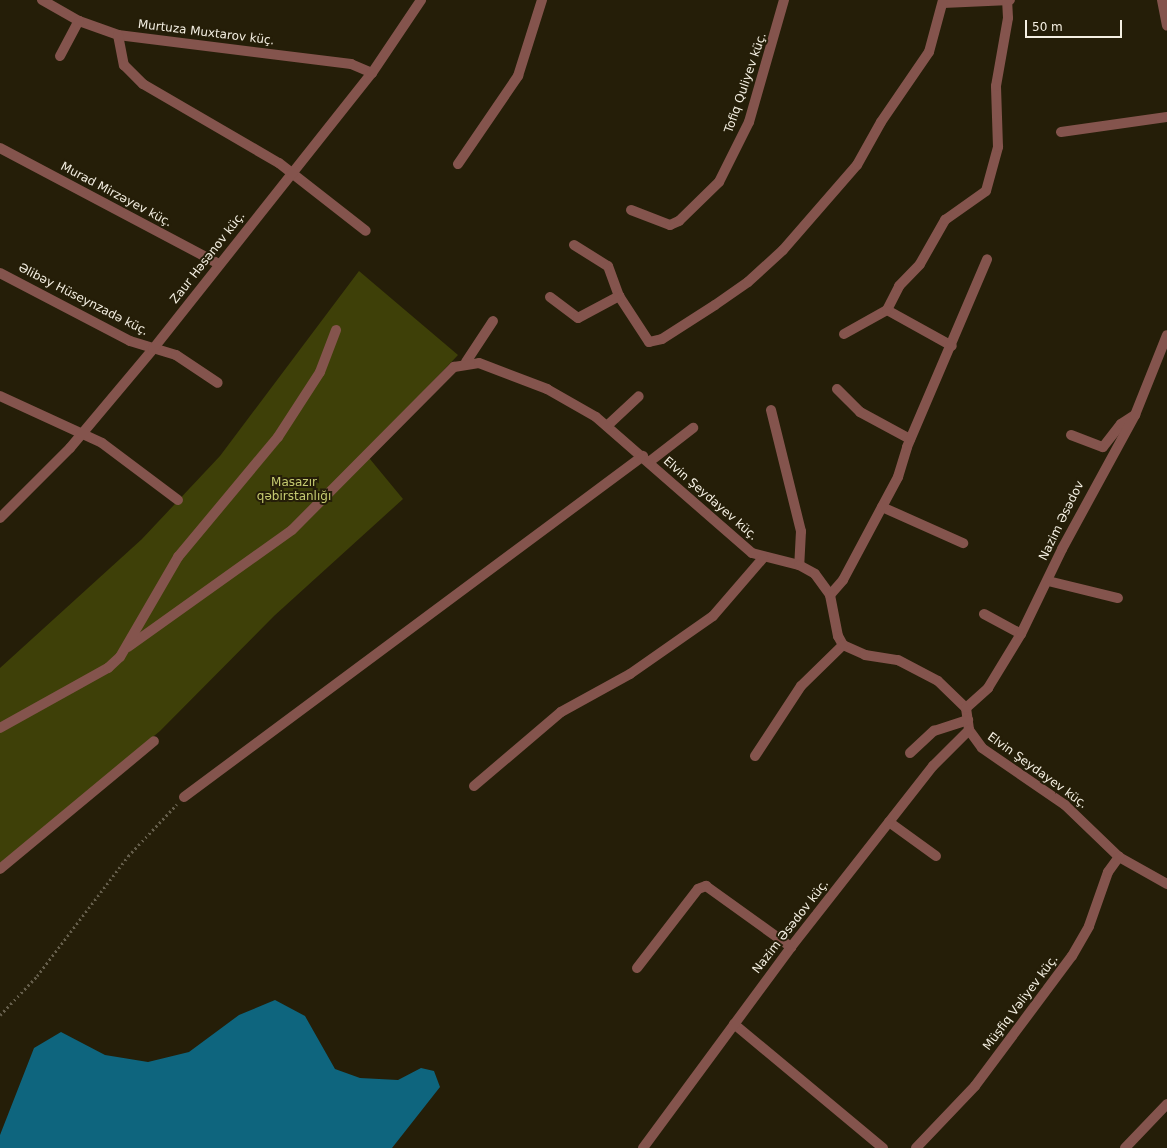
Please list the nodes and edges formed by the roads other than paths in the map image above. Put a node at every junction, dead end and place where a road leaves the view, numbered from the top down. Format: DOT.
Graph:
graph roads {
  1 [pos="42,0"];
  2 [pos="421,0"];
  3 [pos="542,0"];
  4 [pos="784,0"];
  5 [pos="1008,0"];
  6 [pos="1162,0"];
  7 [pos="943,1"];
  8 [pos="79,21"];
  9 [pos="1167,26"];
  10 [pos="118,35"];
  11 [pos="60,56"];
  12 [pos="372,73"];
  13 [pos="1167,117"];
  14 [pos="1061,132"];
  15 [pos="0,148"];
  16 [pos="458,164"];
  17 [pos="293,173"];
  18 [pos="632,210"];
  19 [pos="366,231"];
  20 [pos="574,245"];
  21 [pos="987,259"];
  22 [pos="219,264"];
  23 [pos="0,273"];
  24 [pos="619,296"];
  25 [pos="550,298"];
  26 [pos="887,310"];
  27 [pos="493,321"];
  28 [pos="336,330"];
  29 [pos="844,334"];
  30 [pos="1167,335"];
  31 [pos="952,346"];
  32 [pos="153,349"];
  33 [pos="466,362"];
  34 [pos="218,383"];
  35 [pos="837,388"];
  36 [pos="0,396"];
  37 [pos="639,396"];
  38 [pos="771,410"];
  39 [pos="1135,415"];
  40 [pos="608,426"];
  41 [pos="693,428"];
  42 [pos="81,434"];
  43 [pos="1071,435"];
  44 [pos="910,439"];
  45 [pos="646,459"];
  46 [pos="178,500"];
  47 [pos="882,507"];
  48 [pos="0,518"];
  49 [pos="963,543"];
  50 [pos="763,558"];
  51 [pos="798,565"];
  52 [pos="1048,581"];
  53 [pos="830,595"];
  54 [pos="1118,598"];
  55 [pos="984,614"];
  56 [pos="1021,634"];
  57 [pos="843,645"];
  58 [pos="128,647"];
  59 [pos="966,708"];
  60 [pos="968,725"];
  61 [pos="0,728"];
  62 [pos="154,741"];
  63 [pos="910,753"];
  64 [pos="755,756"];
  65 [pos="474,786"];
  66 [pos="184,797"];
  67 [pos="889,822"];
  68 [pos="936,856"];
  69 [pos="1118,857"];
  70 [pos="0,869"];
  71 [pos="1167,884"];
  72 [pos="791,947"];
  73 [pos="637,968"];
  74 [pos="734,1024"];
  75 [pos="1167,1104"];
  76 [pos="643,1148"];
  77 [pos="883,1148"];
  78 [pos="916,1148"];
  79 [pos="1125,1148"];
  1 -- 8 [label="street, Murtuza Muxtarov küç."];
  2 -- 12 [label="street, Zaur Həsənov küç."];
  3 -- 16 [label="street"];
  4 -- 18 [label="street, Tofiq Quliyev küç."];
  5 -- 7 [label="street"];
  5 -- 26 [label="street"];
  6 -- 9 [label="street"];
  7 -- 24 [label="street"];
  8 -- 10 [label="street, Murtuza Muxtarov küç."];
  8 -- 11 [label="street"];
  10 -- 12 [label="street, Murtuza Muxtarov küç."];
  10 -- 17 [label="street"];
  12 -- 17 [label="street, Zaur Həsənov küç."];
  13 -- 14 [label="street"];
  15 -- 22 [label="street, Murad Mirzəyev küç."];
  17 -- 19 [label="street"];
  17 -- 22 [label="street, Zaur Həsənov küç."];
  20 -- 24 [label="street"];
  21 -- 31 [label="street"];
  22 -- 32 [label="street, Zaur Həsənov küç."];
  23 -- 32 [label="street, Əlibəy Hüseynzadə küç."];
  24 -- 25 [label="street"];
  26 -- 29 [label="street"];
  26 -- 31 [label="street"];
  27 -- 33 [label="street"];
  28 -- 58 [label="street"];
  30 -- 39 [label="street, Nazim Əsədov"];
  31 -- 44 [label="street"];
  32 -- 34 [label="street, Əlibəy Hüseynzadə küç."];
  32 -- 42 [label="street, Zaur Həsənov küç."];
  33 -- 40 [label="street, Elvin Şeydayev küç."];
  33 -- 58 [label="street"];
  35 -- 44 [label="street"];
  36 -- 42 [label="street"];
  37 -- 40 [label="street"];
  38 -- 51 [label="street"];
  39 -- 43 [label="street"];
  39 -- 52 [label="street, Nazim Əsədov"];
  40 -- 45 [label="street, Elvin Şeydayev küç."];
  41 -- 45 [label="street"];
  42 -- 46 [label="street"];
  42 -- 48 [label="street, Zaur Həsənov küç."];
  44 -- 47 [label="street"];
  45 -- 50 [label="street, Elvin Şeydayev küç."];
  45 -- 66 [label="street"];
  47 -- 49 [label="street"];
  47 -- 53 [label="street"];
  50 -- 51 [label="street, Elvin Şeydayev küç."];
  50 -- 65 [label="street"];
  51 -- 53 [label="street, Elvin Şeydayev küç."];
  52 -- 54 [label="street"];
  52 -- 56 [label="street, Nazim Əsədov"];
  53 -- 57 [label="street, Elvin Şeydayev küç."];
  55 -- 56 [label="street"];
  56 -- 59 [label="street, Nazim Əsədov"];
  57 -- 59 [label="street"];
  57 -- 64 [label="street"];
  58 -- 61 [label="street"];
  59 -- 60 [label="street, Elvin Şeydayev küç."];
  60 -- 63 [label="street"];
  60 -- 67 [label="street, Nazim Əsədov küç."];
  60 -- 69 [label="street, Elvin Şeydayev küç."];
  62 -- 70 [label="street"];
  67 -- 68 [label="street"];
  67 -- 72 [label="street, Nazim Əsədov küç."];
  69 -- 71 [label="street, Elvin Şeydayev küç."];
  69 -- 78 [label="street, Müşfiq Vəliyev küç."];
  72 -- 73 [label="street"];
  72 -- 74 [label="street, Nazim Əsədov küç."];
  74 -- 76 [label="street, Nazim Əsədov küç."];
  74 -- 77 [label="street"];
  75 -- 79 [label="street"];
}
